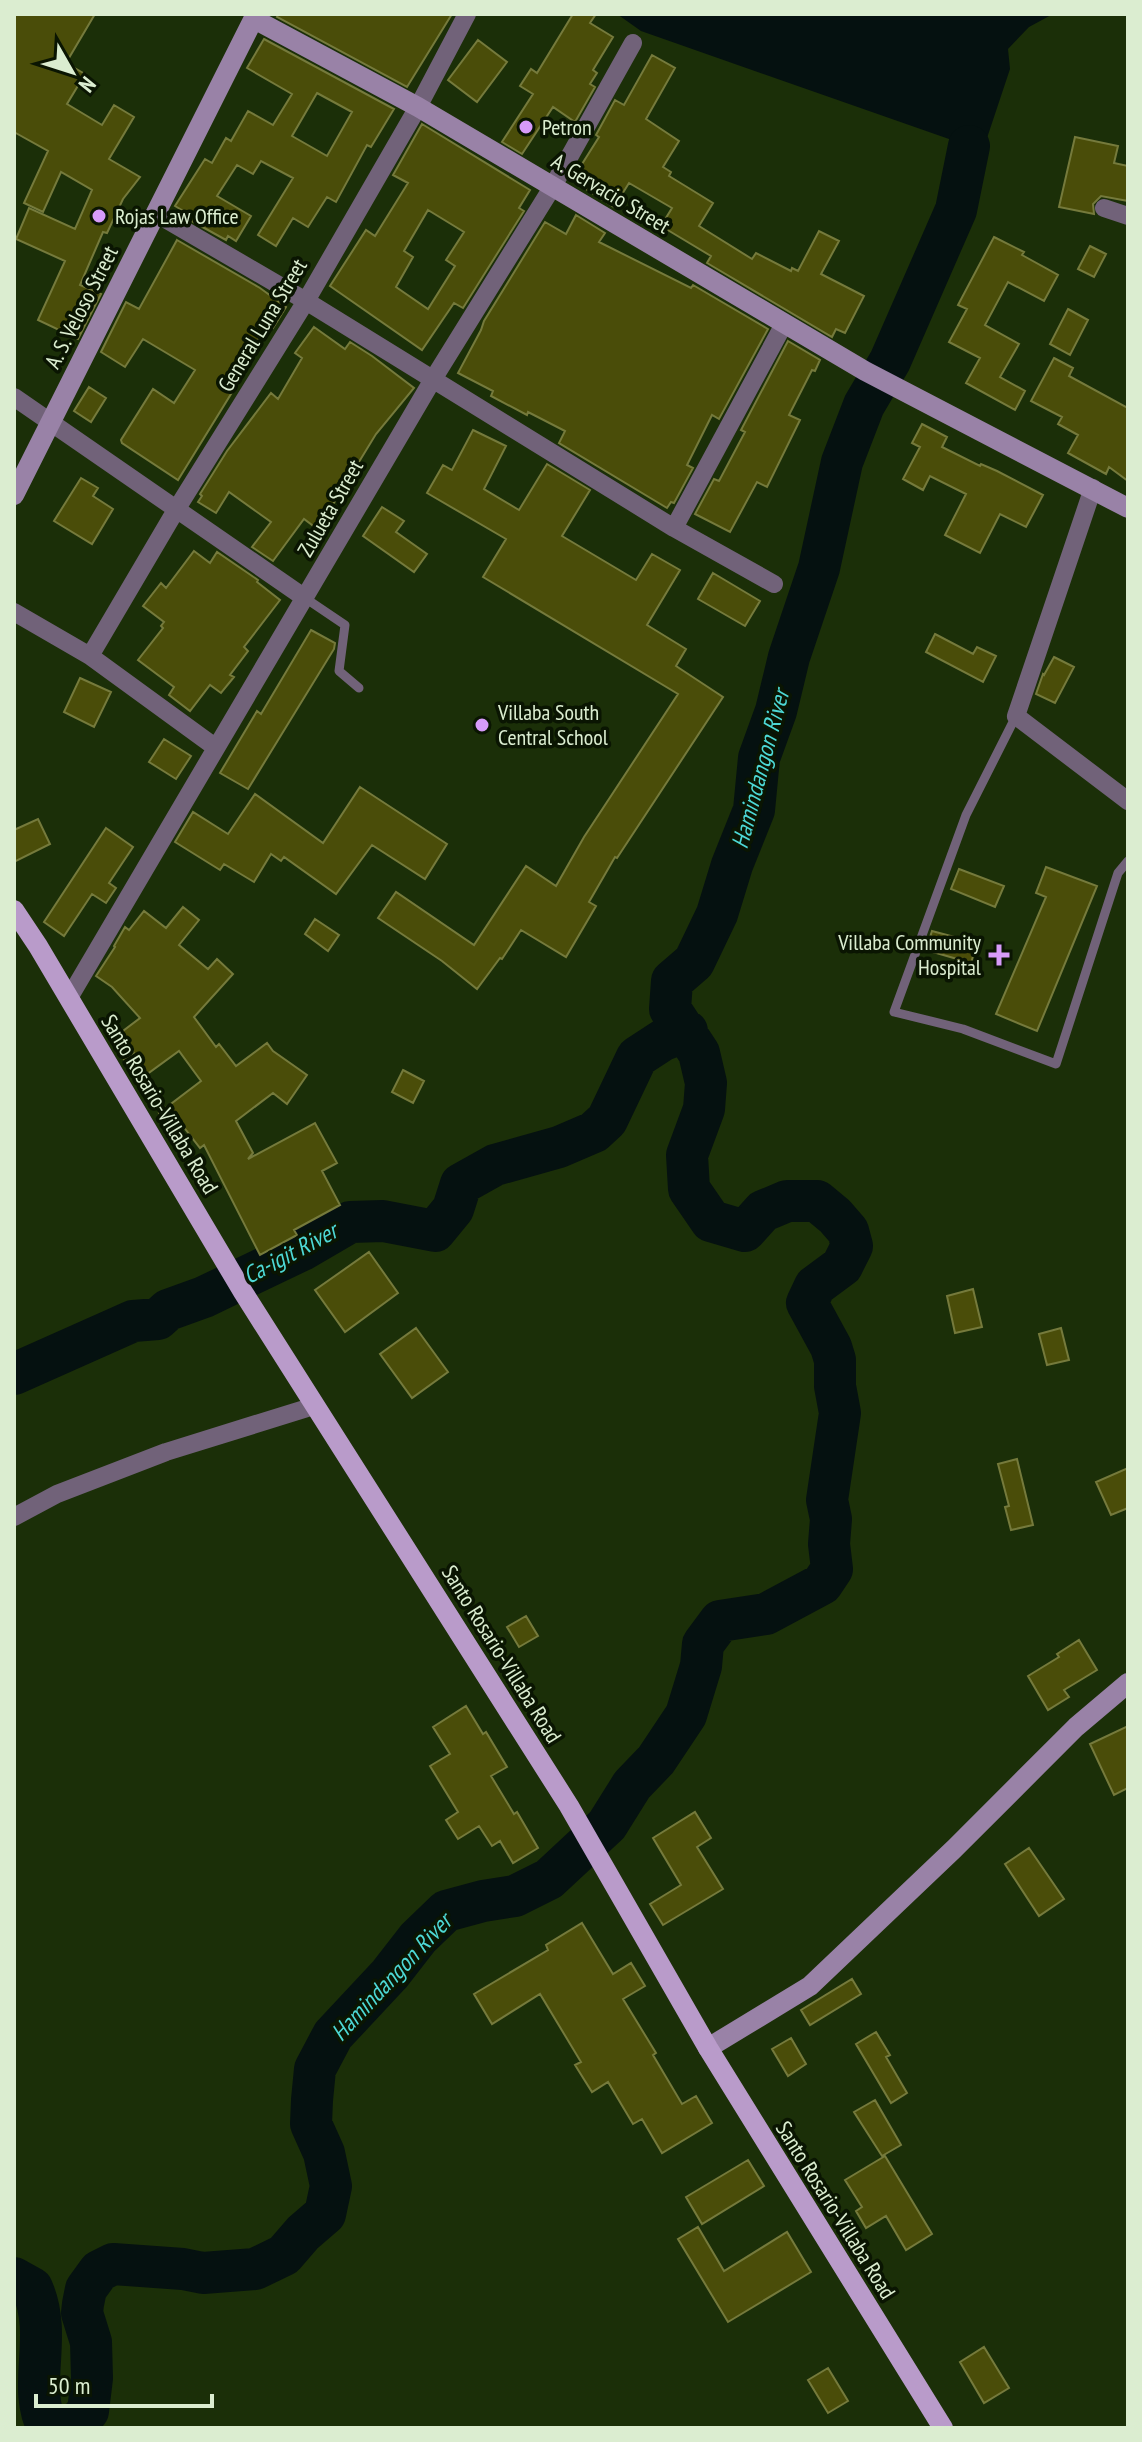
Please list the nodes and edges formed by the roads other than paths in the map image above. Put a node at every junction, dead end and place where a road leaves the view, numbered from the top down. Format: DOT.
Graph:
graph roads {
  1 [pos="467,14"];
  2 [pos="252,16"];
  3 [pos="633,43"];
  4 [pos="418,107"];
  5 [pos="553,186"];
  6 [pos="1104,208"];
  7 [pos="155,213"];
  8 [pos="1128,216"];
  9 [pos="306,301"];
  10 [pos="784,324"];
  11 [pos="432,381"];
  12 [pos="14,397"];
  13 [pos="50,421"];
  14 [pos="1093,488"];
  15 [pos="14,495"];
  16 [pos="1128,508"];
  17 [pos="176,510"];
  18 [pos="674,528"];
  19 [pos="774,584"];
  20 [pos="305,598"];
  21 [pos="14,612"];
  22 [pos="90,656"];
  23 [pos="359,688"];
  24 [pos="1016,716"];
  25 [pos="215,747"];
  26 [pos="1128,801"];
  27 [pos="1128,861"];
  28 [pos="14,910"];
  29 [pos="69,998"];
  30 [pos="314,1406"];
  31 [pos="14,1517"];
  32 [pos="1128,1683"];
  33 [pos="708,2048"];
  34 [pos="943,2428"];
  1 -- 4 [label="street, General Luna Street"];
  2 -- 4 [label="street, A. Gervacio Street"];
  2 -- 7 [label="street, A. S. Veloso Street"];
  3 -- 5 [label="street, Zulueta Street"];
  4 -- 5 [label="street, A. Gervacio Street"];
  4 -- 9 [label="street, General Luna Street"];
  5 -- 10 [label="street, A. Gervacio Street"];
  5 -- 11 [label="street, Zulueta Street"];
  6 -- 8 [label="street"];
  7 -- 9 [label="street"];
  7 -- 13 [label="street, A. S. Veloso Street"];
  9 -- 11 [label="street"];
  9 -- 17 [label="street, General Luna Street"];
  10 -- 14 [label="street, A. Gervacio Street"];
  10 -- 18 [label="street"];
  11 -- 18 [label="street"];
  11 -- 20 [label="street, Zulueta Street"];
  12 -- 13 [label="street"];
  13 -- 15 [label="street, A. S. Veloso Street"];
  13 -- 17 [label="street"];
  14 -- 16 [label="street, A. Gervacio Street"];
  14 -- 24 [label="street"];
  17 -- 20 [label="street"];
  17 -- 22 [label="street, General Luna Street"];
  18 -- 19 [label="street"];
  20 -- 23 [label="lane"];
  20 -- 25 [label="street, Zulueta Street"];
  21 -- 22 [label="street"];
  22 -- 25 [label="street"];
  24 -- 26 [label="street"];
  24 -- 27 [label="lane"];
  25 -- 29 [label="street, Zulueta Street"];
  28 -- 29 [label="main road, Santo Rosario-Villaba Road"];
  29 -- 30 [label="main road, Santo Rosario-Villaba Road"];
  30 -- 31 [label="street"];
  30 -- 33 [label="main road, Santo Rosario-Villaba Road"];
  32 -- 33 [label="street"];
  33 -- 34 [label="main road, Santo Rosario-Villaba Road"];
}
